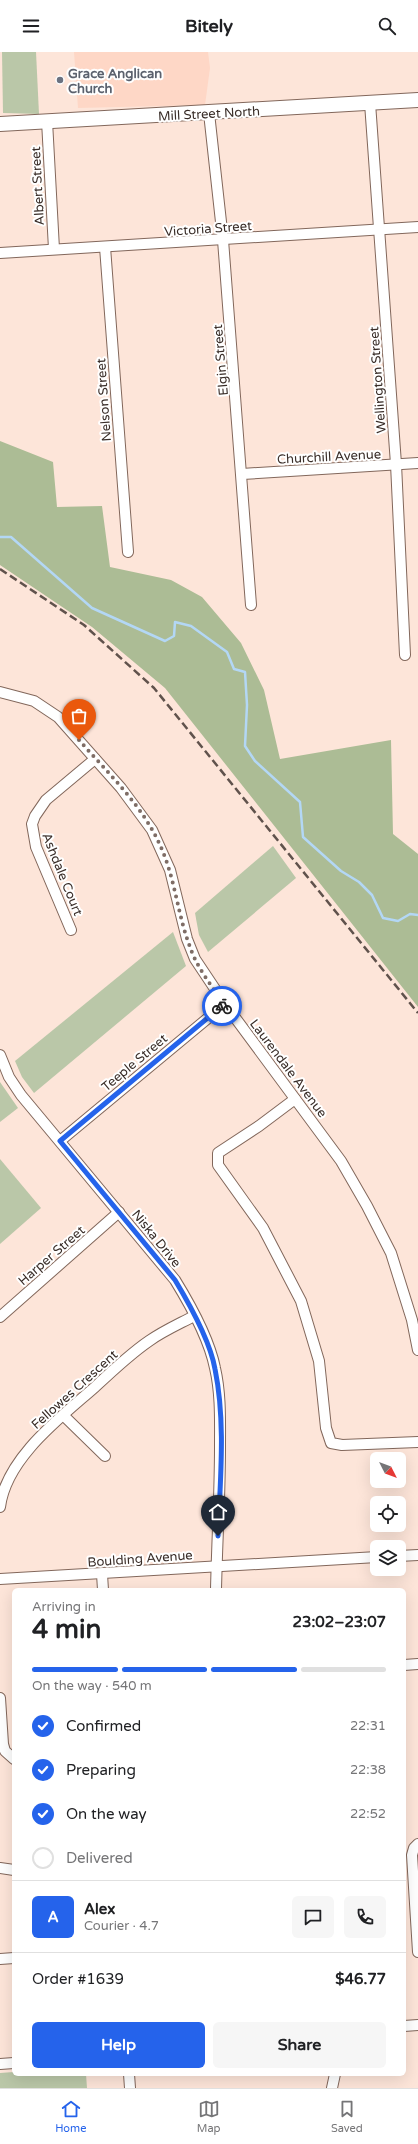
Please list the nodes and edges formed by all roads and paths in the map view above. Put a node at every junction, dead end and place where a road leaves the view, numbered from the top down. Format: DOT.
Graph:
graph roads {
  1 [pos="418,100"];
  2 [pos="370,103"];
  3 [pos="210,113"];
  4 [pos="47,121"];
  5 [pos="0,124"];
  6 [pos="418,227"];
  7 [pos="380,230"];
  8 [pos="223,240"];
  9 [pos="105,247"];
  10 [pos="54,249"];
  11 [pos="0,253"];
  12 [pos="418,463"];
  13 [pos="396,464"];
  14 [pos="242,474"];
  15 [pos="128,552"];
  16 [pos="251,605"];
  17 [pos="405,655"];
  18 [pos="0,692"];
  19 [pos="95,759"];
  20 [pos="71,930"];
  21 [pos="224,1004"];
  22 [pos="0,1055"];
  23 [pos="295,1099"];
  24 [pos="60,1141"];
  25 [pos="120,1212"];
  26 [pos="194,1316"];
  27 [pos="0,1317"];
  28 [pos="418,1350"];
  29 [pos="63,1415"];
  30 [pos="418,1442"];
  31 [pos="105,1456"];
  32 [pos="0,1507"];
  33 [pos="418,1555"];
  34 [pos="406,1556"];
  35 [pos="370,1557"];
  36 [pos="216,1566"];
  37 [pos="102,1574"];
  38 [pos="0,1579"];
  39 [pos="103,1588"];
  40 [pos="216,1588"];
  41 [pos="418,1664"];
  42 [pos="406,1665"];
  43 [pos="0,1698"];
  44 [pos="12,1757"];
  45 [pos="418,1844"];
  46 [pos="0,1868"];
  47 [pos="12,1870"];
  48 [pos="418,1931"];
  49 [pos="418,1952"];
  50 [pos="12,1958"];
  51 [pos="0,1959"];
  52 [pos="418,2025"];
  53 [pos="406,2026"];
  54 [pos="12,2063"];
  55 [pos="0,2064"];
  56 [pos="129,2076"];
  57 [pos="335,2076"];
  58 [pos="130,2088"];
  59 [pos="332,2088"];
  1 -- 2 [label="main road, Mill Street North"];
  2 -- 3 [label="main road, Mill Street North"];
  2 -- 7 [label="street, Wellington Street"];
  3 -- 4 [label="main road, Mill Street North"];
  3 -- 8 [label="street, Elgin Street"];
  4 -- 5 [label="main road, Mill Street North"];
  4 -- 10 [label="street, Albert Street"];
  6 -- 7 [label="street, Victoria Street"];
  7 -- 8 [label="street, Victoria Street"];
  7 -- 13 [label="street, Wellington Street"];
  8 -- 9 [label="street, Victoria Street"];
  8 -- 14 [label="street, Elgin Street"];
  9 -- 10 [label="street, Victoria Street"];
  9 -- 15 [label="street, Nelson Street"];
  10 -- 11 [label="street, Victoria Street"];
  12 -- 13 [label="street, Churchill Avenue"];
  13 -- 14 [label="street, Churchill Avenue"];
  13 -- 17 [label="street, Wellington Street"];
  14 -- 16 [label="street, Elgin Street"];
  18 -- 19 [label="street, Laurendale Avenue"];
  19 -- 20 [label="street, Ashdale Court"];
  19 -- 21 [label="street, Laurendale Avenue"];
  21 -- 23 [label="street, Laurendale Avenue"];
  21 -- 24 [label="street, Teeple Street"];
  22 -- 24 [label="street, Niska Drive"];
  23 -- 28 [label="street, Laurendale Avenue"];
  23 -- 30 [label="street"];
  24 -- 25 [label="street, Niska Drive"];
  25 -- 26 [label="street, Niska Drive"];
  25 -- 27 [label="street, Harper Street"];
  26 -- 29 [label="street, Fellowes Crescent"];
  26 -- 36 [label="street, Niska Drive"];
  29 -- 31 [label="street"];
  29 -- 32 [label="street, Fellowes Crescent"];
  33 -- 34 [label="street"];
  35 -- 36 [label="street, Boulding Avenue"];
  36 -- 37 [label="street, Boulding Avenue"];
  36 -- 40 [label="street, Niska Drive"];
  37 -- 38 [label="street, Boulding Avenue"];
  37 -- 39 [label="street"];
  41 -- 42 [label="street"];
  43 -- 44 [label="street"];
  45 -- 48 [label="street"];
  46 -- 47 [label="street"];
  48 -- 49 [label="street"];
  50 -- 51 [label="street"];
  52 -- 53 [label="street"];
  54 -- 55 [label="street"];
  56 -- 58 [label="street"];
  57 -- 59 [label="street"];
}
